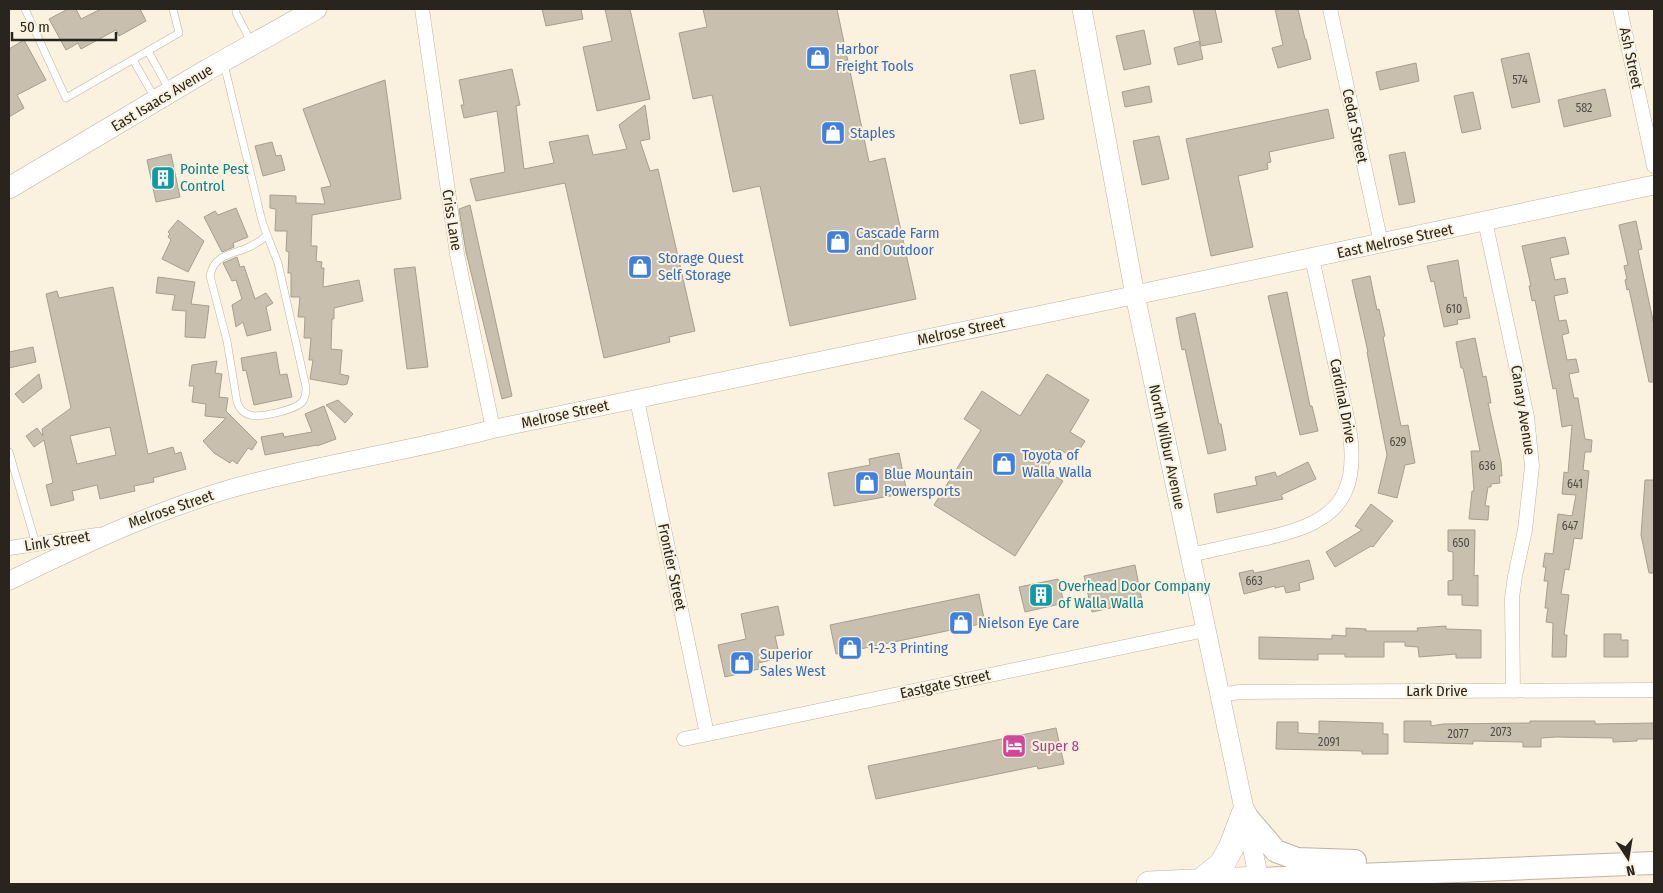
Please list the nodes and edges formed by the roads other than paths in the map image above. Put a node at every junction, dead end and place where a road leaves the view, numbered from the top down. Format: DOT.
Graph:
graph roads {
  1 [pos="25,9"];
  2 [pos="173,9"];
  3 [pos="236,9"];
  4 [pos="316,9"];
  5 [pos="422,9"];
  6 [pos="1082,9"];
  7 [pos="1330,9"];
  8 [pos="1620,9"];
  9 [pos="252,45"];
  10 [pos="148,50"];
  11 [pos="133,60"];
  12 [pos="223,61"];
  13 [pos="164,96"];
  14 [pos="1654,166"];
  15 [pos="1654,185"];
  16 [pos="9,188"];
  17 [pos="1485,221"];
  18 [pos="267,236"];
  19 [pos="1381,243"];
  20 [pos="1312,258"];
  21 [pos="1135,295"];
  22 [pos="637,400"];
  23 [pos="493,429"];
  24 [pos="9,452"];
  25 [pos="106,533"];
  26 [pos="36,544"];
  27 [pos="9,548"];
  28 [pos="1190,555"];
  29 [pos="9,580"];
  30 [pos="1206,630"];
  31 [pos="1654,690"];
  32 [pos="1513,691"];
  33 [pos="1219,695"];
  34 [pos="707,734"];
  35 [pos="684,739"];
  36 [pos="1244,814"];
  37 [pos="1654,864"];
  38 [pos="1541,867"];
  39 [pos="1201,881"];
  40 [pos="1259,882"];
  41 [pos="1149,884"];
  1 -- 11 [label="lane"];
  2 -- 10 [label="lane"];
  3 -- 9 [label="lane"];
  4 -- 9 [label="main road, East Isaacs Avenue"];
  5 -- 23 [label="street, Criss Lane"];
  6 -- 21 [label="main road, North Wilbur Avenue"];
  7 -- 19 [label="street, Cedar Street"];
  8 -- 14 [label="street, Ash Street"];
  9 -- 12 [label="main road, East Isaacs Avenue"];
  10 -- 11 [label="lane"];
  10 -- 13 [label="lane"];
  11 -- 13 [label="lane"];
  12 -- 13 [label="main road, East Isaacs Avenue"];
  12 -- 18 [label="lane"];
  13 -- 16 [label="main road, East Isaacs Avenue"];
  15 -- 17 [label="main road, East Melrose Street"];
  17 -- 19 [label="main road, East Melrose Street"];
  17 -- 32 [label="street, Canary Avenue"];
  18 -- 18 [label="lane"];
  19 -- 20 [label="main road, East Melrose Street"];
  20 -- 21 [label="main road, East Melrose Street"];
  20 -- 28 [label="street, Cardinal Drive"];
  21 -- 22 [label="street, Melrose Street"];
  21 -- 28 [label="main road, North Wilbur Avenue"];
  22 -- 23 [label="street, Melrose Street"];
  22 -- 34 [label="street, Frontier Street"];
  23 -- 25 [label="street, Melrose Street"];
  24 -- 26 [label="lane"];
  25 -- 26 [label="street, Link Street"];
  25 -- 29 [label="street, Melrose Street"];
  26 -- 27 [label="street, Link Street"];
  28 -- 30 [label="main road, North Wilbur Avenue"];
  30 -- 33 [label="main road, North Wilbur Avenue"];
  30 -- 34 [label="street, Eastgate Street"];
  31 -- 32 [label="street, Lark Drive"];
  32 -- 33 [label="street, Lark Drive"];
  33 -- 36 [label="main road, North Wilbur Avenue"];
  34 -- 35 [label="street, Eastgate Street"];
  36 -- 38 [label="highway"];
  36 -- 39 [label="highway"];
  36 -- 40 [label="main road, North Wilbur Avenue"];
  37 -- 38 [label="highway"];
  38 -- 40 [label="highway"];
  39 -- 40 [label="highway"];
  39 -- 41 [label="highway"];
}
